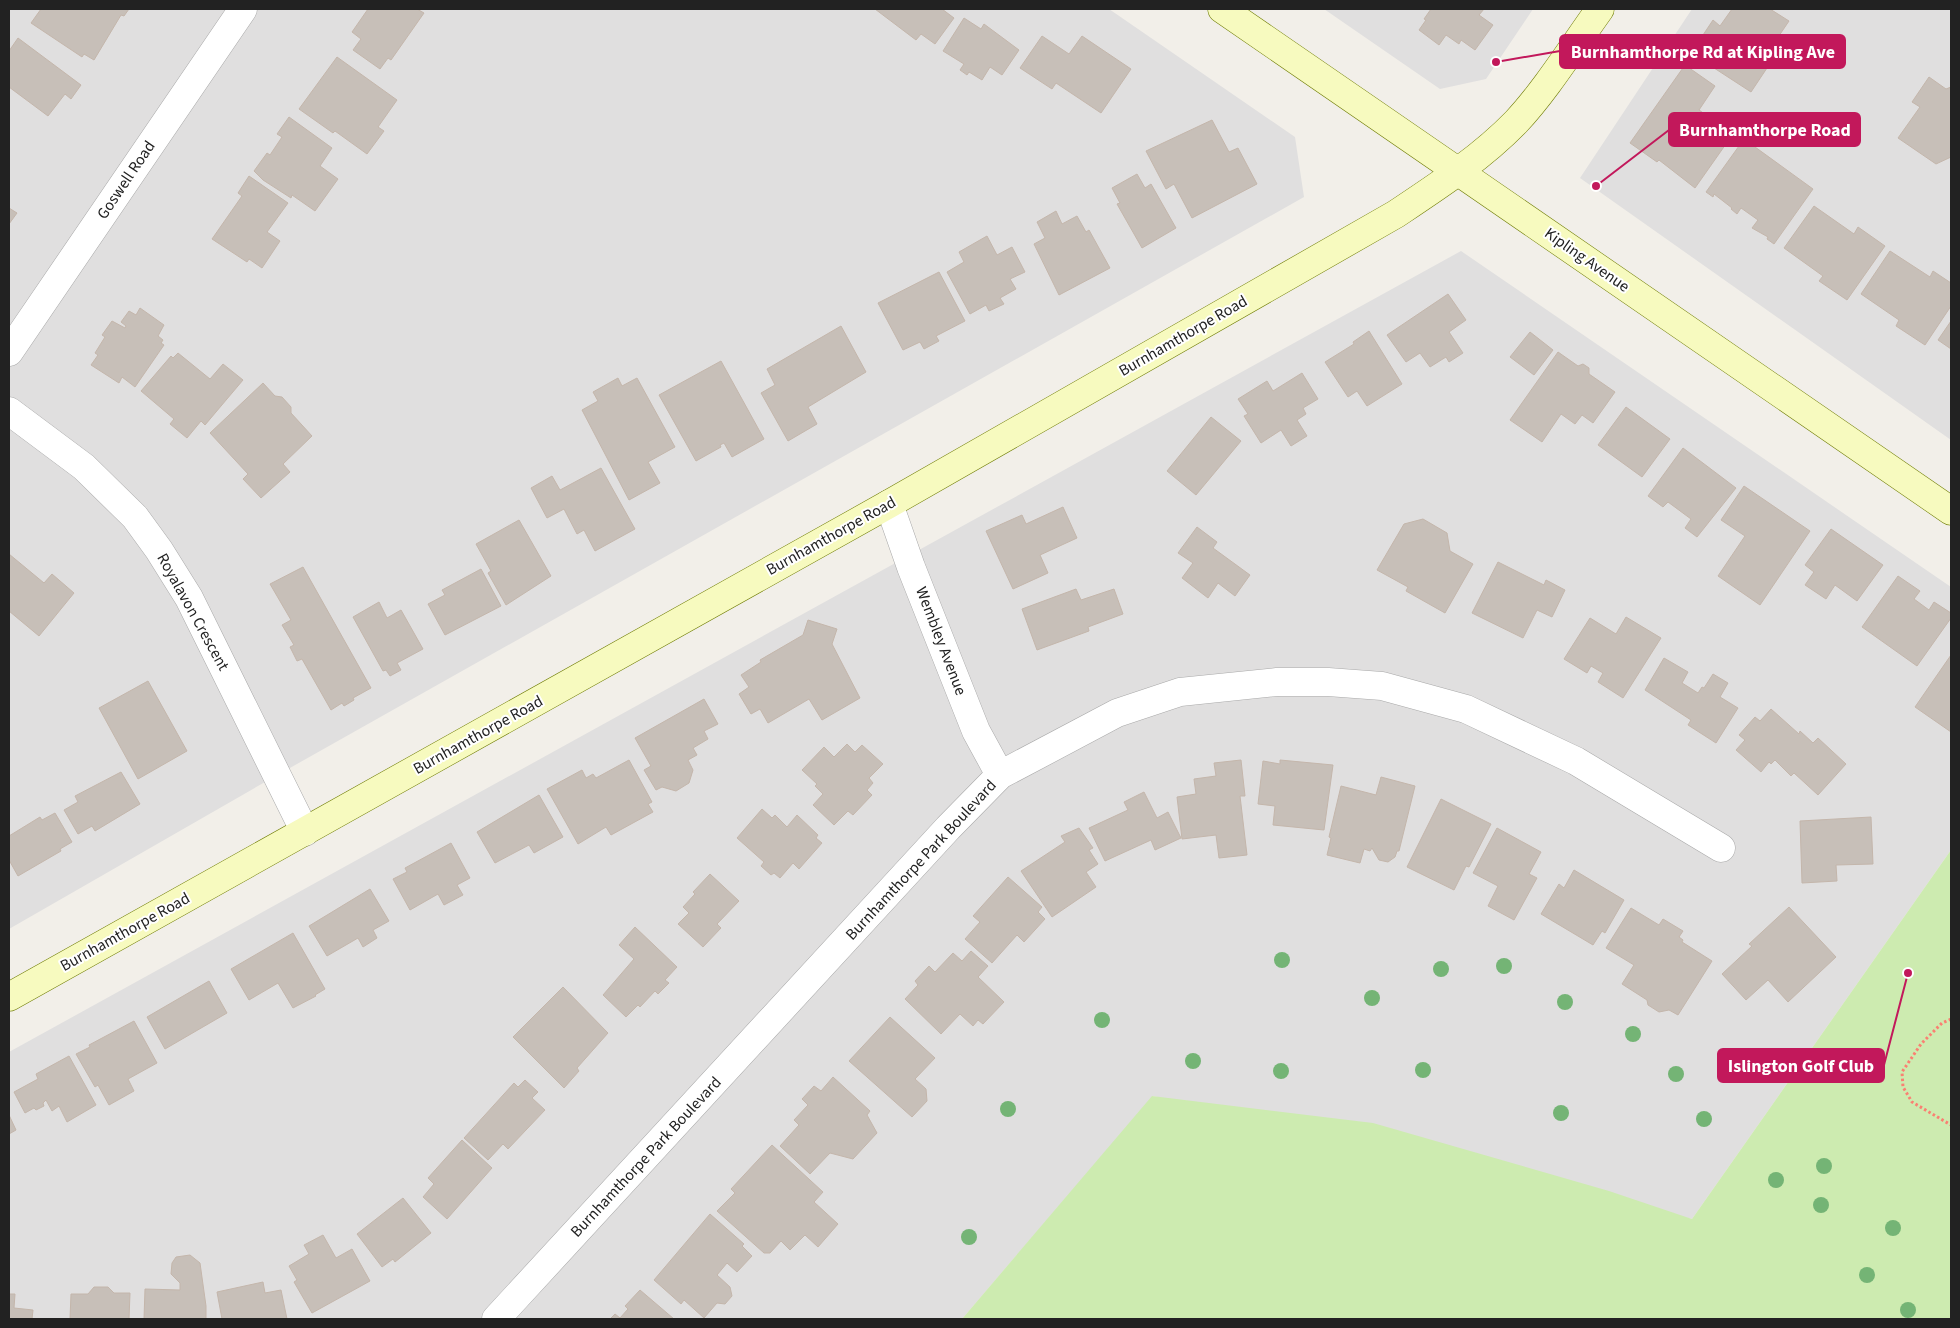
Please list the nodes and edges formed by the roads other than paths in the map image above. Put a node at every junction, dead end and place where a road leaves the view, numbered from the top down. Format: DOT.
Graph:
graph roads {
  1 [pos="242,9"];
  2 [pos="1222,9"];
  3 [pos="1600,9"];
  4 [pos="1458,171"];
  5 [pos="9,352"];
  6 [pos="9,411"];
  7 [pos="889,504"];
  8 [pos="1951,511"];
  9 [pos="1000,776"];
  10 [pos="305,832"];
  11 [pos="1722,848"];
  12 [pos="9,997"];
  13 [pos="496,1319"];
  1 -- 5 [label="street, Goswell Road"];
  2 -- 4 [label="main road, Kipling Avenue"];
  3 -- 4 [label="main road, Burnhamthorpe Road"];
  4 -- 7 [label="main road, Burnhamthorpe Road"];
  4 -- 8 [label="main road, Kipling Avenue"];
  6 -- 10 [label="street, Royalavon Crescent"];
  7 -- 9 [label="street, Wembley Avenue"];
  7 -- 10 [label="main road, Burnhamthorpe Road"];
  9 -- 11 [label="street, Burnhamthorpe Park Boulevard"];
  9 -- 13 [label="street, Burnhamthorpe Park Boulevard"];
  10 -- 12 [label="main road, Burnhamthorpe Road"];
}
